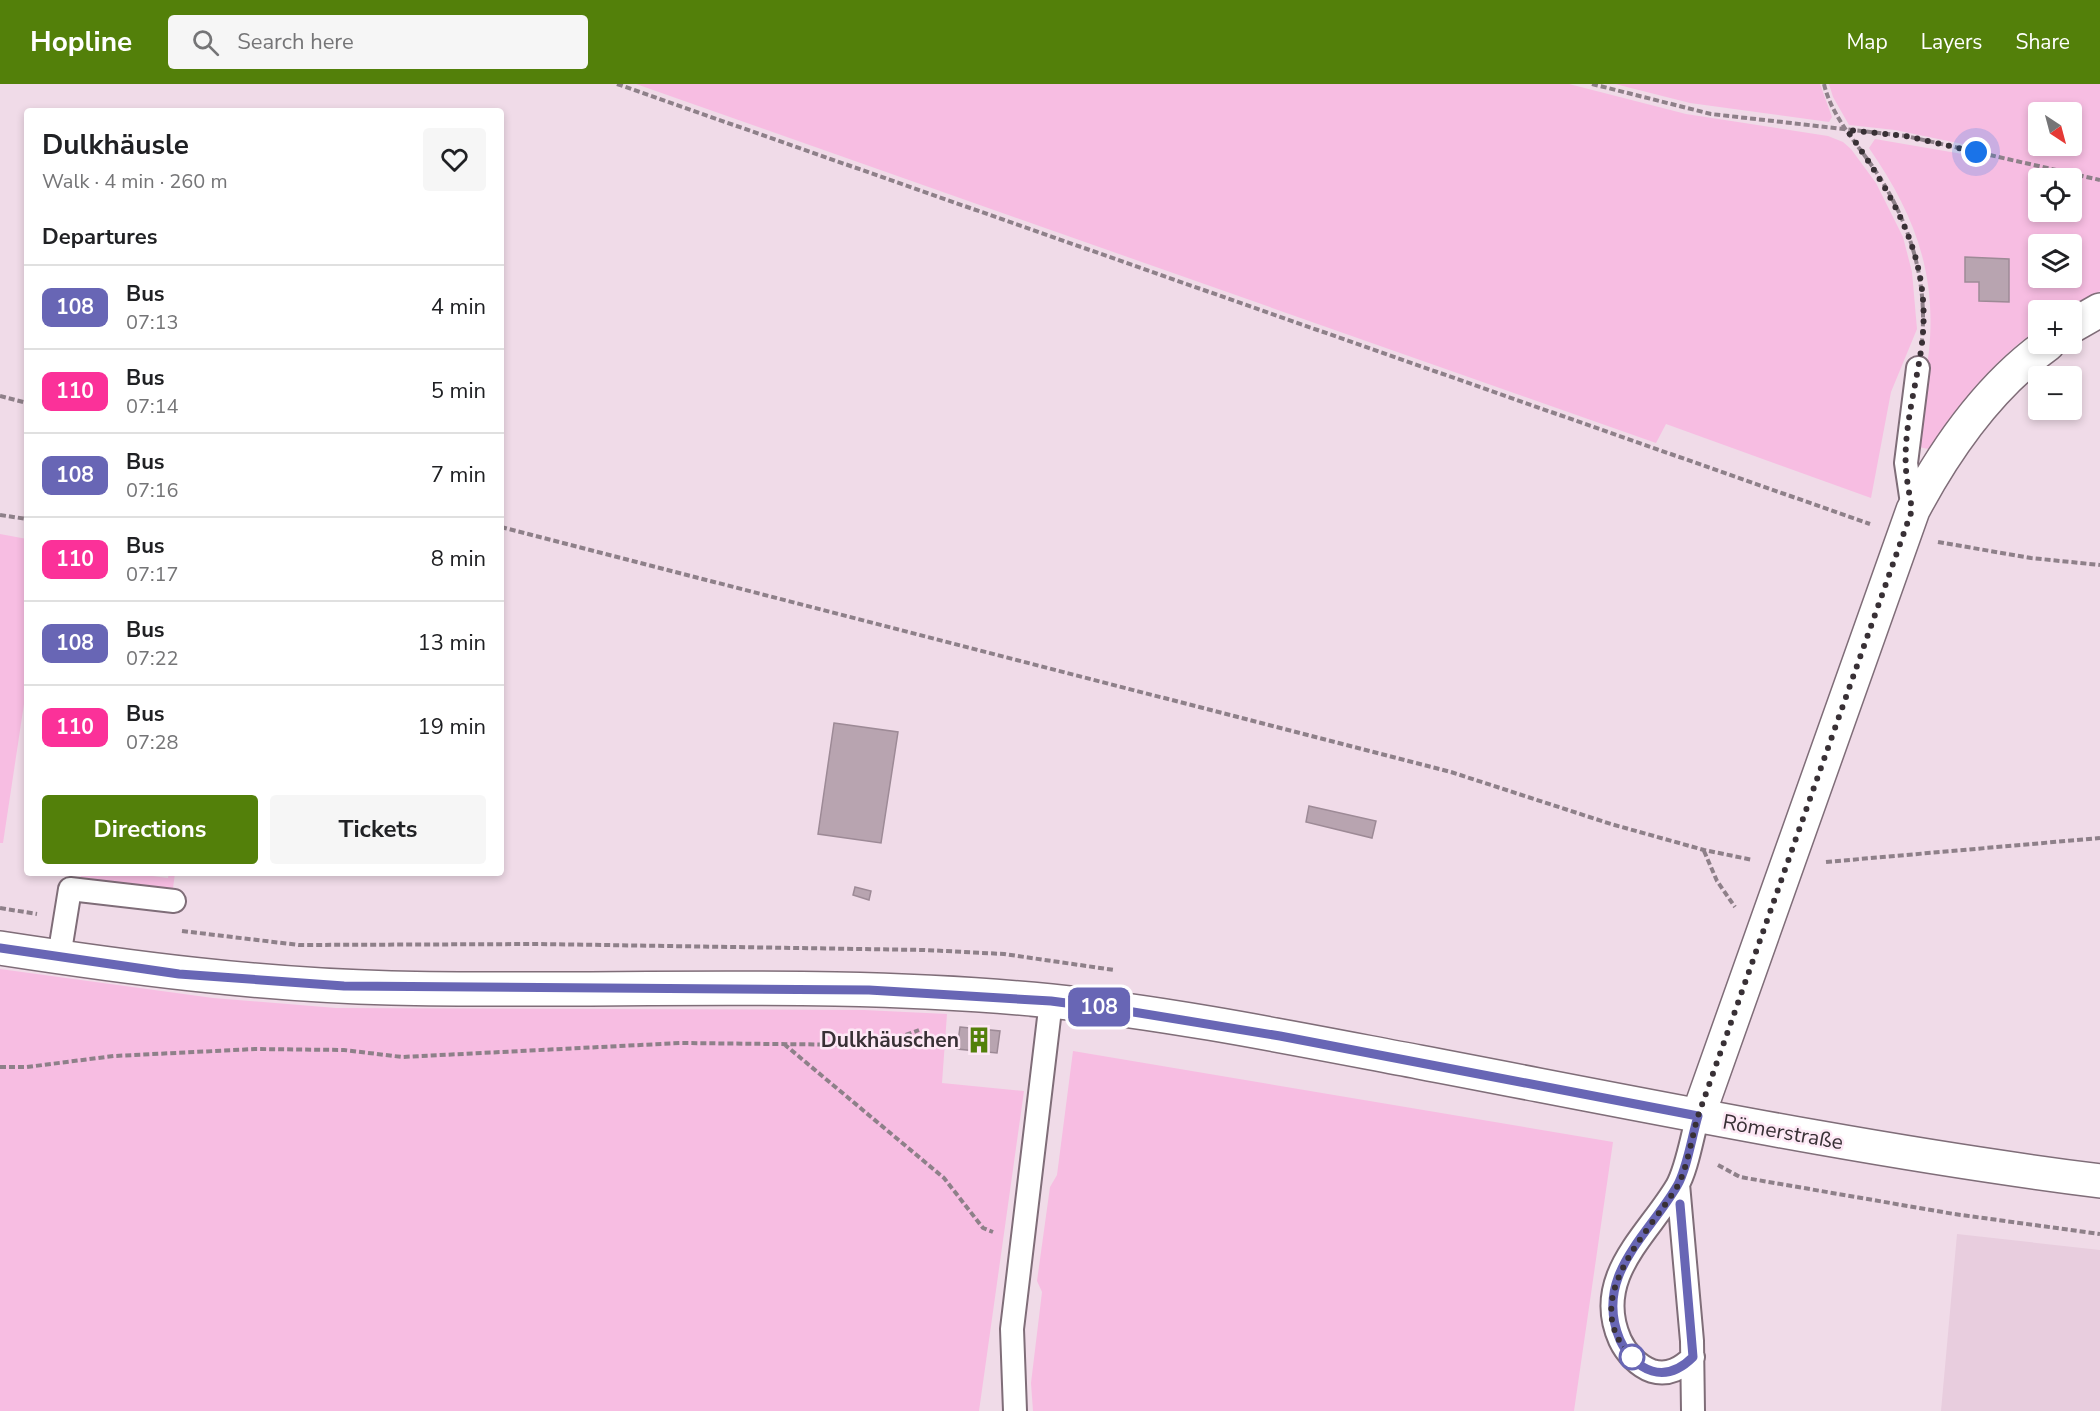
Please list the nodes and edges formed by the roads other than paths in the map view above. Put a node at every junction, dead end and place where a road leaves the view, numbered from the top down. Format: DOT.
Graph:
graph roads {
  1 [pos="2100,310"];
  2 [pos="2082,320"];
  3 [pos="2036,354"];
  4 [pos="1918,368"];
  5 [pos="1907,524"];
  6 [pos="174,901"];
  7 [pos="0,948"];
  8 [pos="59,957"];
  9 [pos="1051,1001"];
  10 [pos="1698,1116"];
  11 [pos="2100,1181"];
  12 [pos="1678,1185"];
  13 [pos="1693,1357"];
  14 [pos="1015,1411"];
  15 [pos="1693,1411"];
  1 -- 2 [label="street"];
  3 -- 5 [label="street"];
  4 -- 5 [label="lane"];
  5 -- 10 [label="street"];
  6 -- 8 [label="lane"];
  7 -- 8 [label="street, Römerstraße"];
  8 -- 9 [label="street, Römerstraße"];
  9 -- 10 [label="street, Römerstraße"];
  9 -- 14 [label="lane"];
  10 -- 11 [label="street, Römerstraße"];
  10 -- 12 [label="lane"];
  12 -- 13 [label="lane"];
  12 -- 13 [label="lane"];
  13 -- 15 [label="lane"];
}
